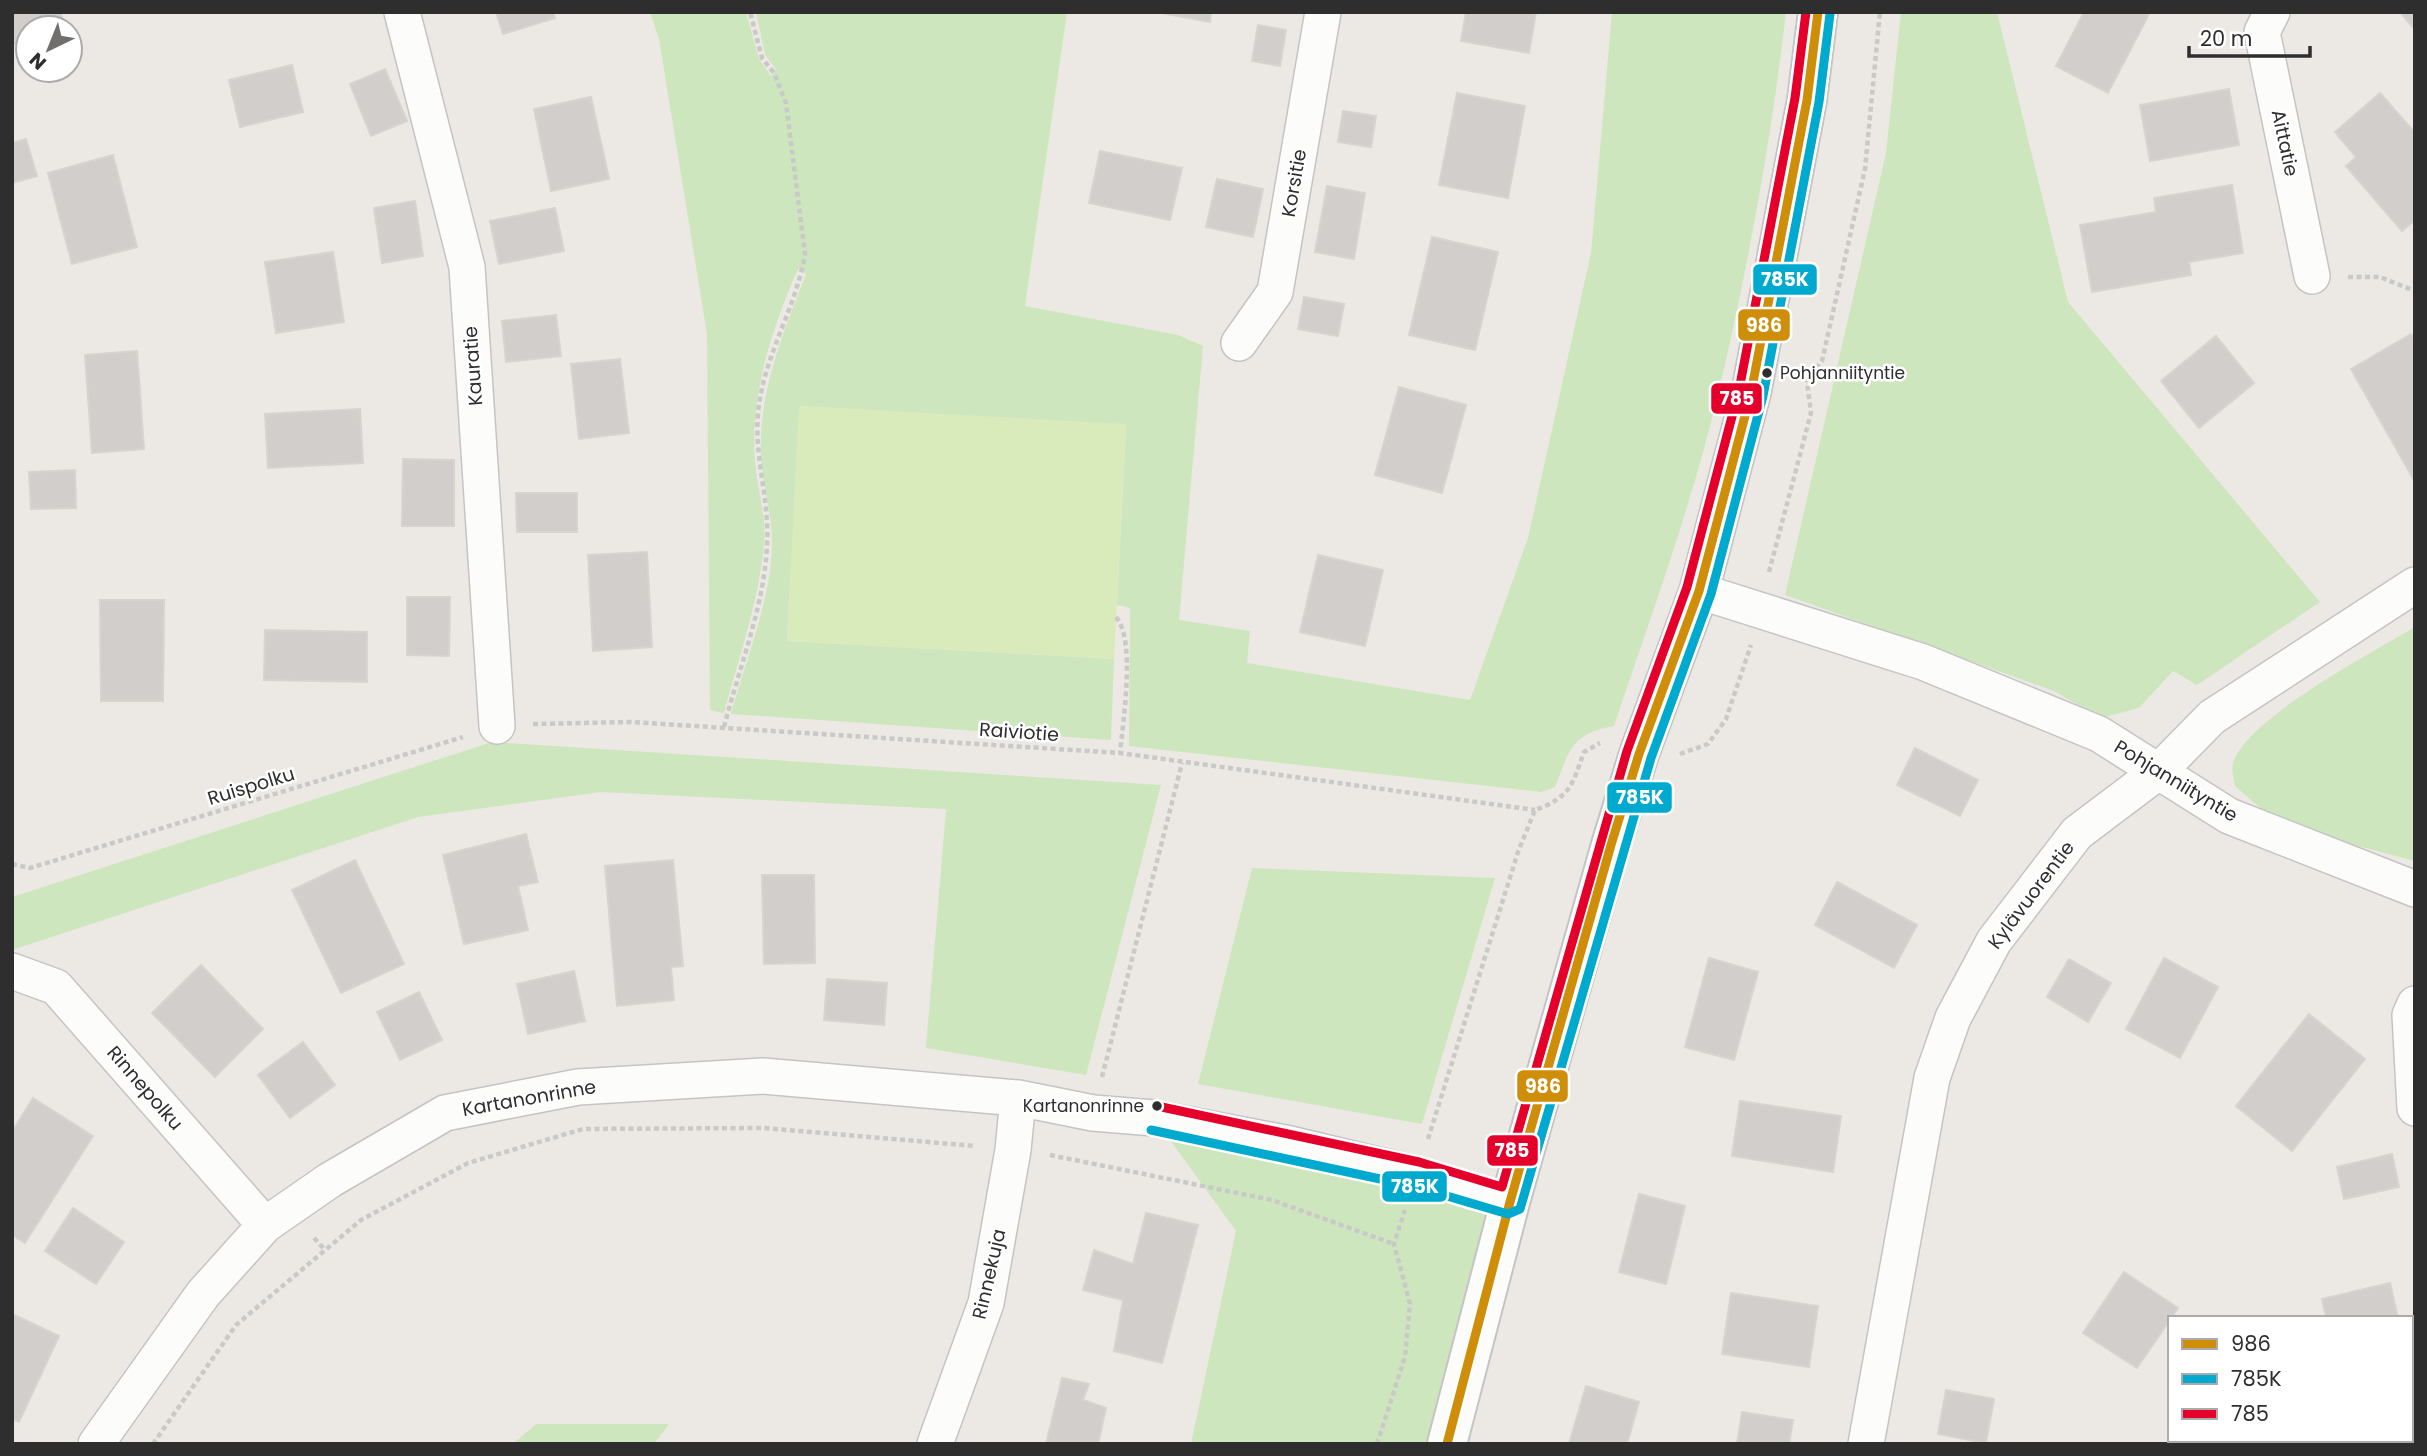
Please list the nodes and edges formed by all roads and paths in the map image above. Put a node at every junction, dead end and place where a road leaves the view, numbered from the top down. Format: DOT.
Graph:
graph roads {
  1 [pos="402,12"];
  2 [pos="750,12"];
  3 [pos="1323,12"];
  4 [pos="1818,12"];
  5 [pos="2272,12"];
  6 [pos="2312,276"];
  7 [pos="2415,291"];
  8 [pos="1239,343"];
  9 [pos="2415,585"];
  10 [pos="1699,591"];
  11 [pos="1116,617"];
  12 [pos="497,726"];
  13 [pos="724,727"];
  14 [pos="1120,753"];
  15 [pos="1182,763"];
  16 [pos="2158,772"];
  17 [pos="1535,810"];
  18 [pos="12,864"];
  19 [pos="2415,888"];
  20 [pos="12,971"];
  21 [pos="2415,1004"];
  22 [pos="1018,1098"];
  23 [pos="2415,1108"];
  24 [pos="1093,1113"];
  25 [pos="1013,1150"];
  26 [pos="1510,1202"];
  27 [pos="265,1224"];
  28 [pos="96,1444"];
  29 [pos="153,1444"];
  30 [pos="935,1444"];
  31 [pos="1377,1444"];
  32 [pos="1447,1444"];
  33 [pos="1866,1444"];
  1 -- 12 [label="street, Kauratie"];
  2 -- 13 [label="path"];
  3 -- 8 [label="street, Korsitie"];
  4 -- 10 [label="street"];
  5 -- 6 [label="street, Aittatie"];
  6 -- 7 [label="path"];
  9 -- 16 [label="street, Kylävuorentie"];
  10 -- 16 [label="street, Pohjanniityntie"];
  10 -- 26 [label="street"];
  11 -- 14 [label="path"];
  12 -- 13 [label="path, Raiviotie"];
  12 -- 18 [label="path, Ruispolku"];
  13 -- 14 [label="path, Raiviotie"];
  14 -- 15 [label="path, Raiviotie"];
  15 -- 17 [label="path, Raiviotie"];
  15 -- 24 [label="path"];
  16 -- 19 [label="street, Pohjanniityntie"];
  16 -- 33 [label="street, Kylävuorentie"];
  20 -- 27 [label="street, Rinnepolku"];
  21 -- 23 [label="street"];
  22 -- 24 [label="street, Kartanonrinne"];
  22 -- 25 [label="street, Rinnekuja"];
  22 -- 27 [label="street, Kartanonrinne"];
  24 -- 26 [label="street, Kartanonrinne"];
  25 -- 29 [label="path"];
  25 -- 30 [label="street, Rinnekuja"];
  25 -- 31 [label="path"];
  26 -- 32 [label="street"];
  27 -- 28 [label="street, Kartanonrinne"];
}
